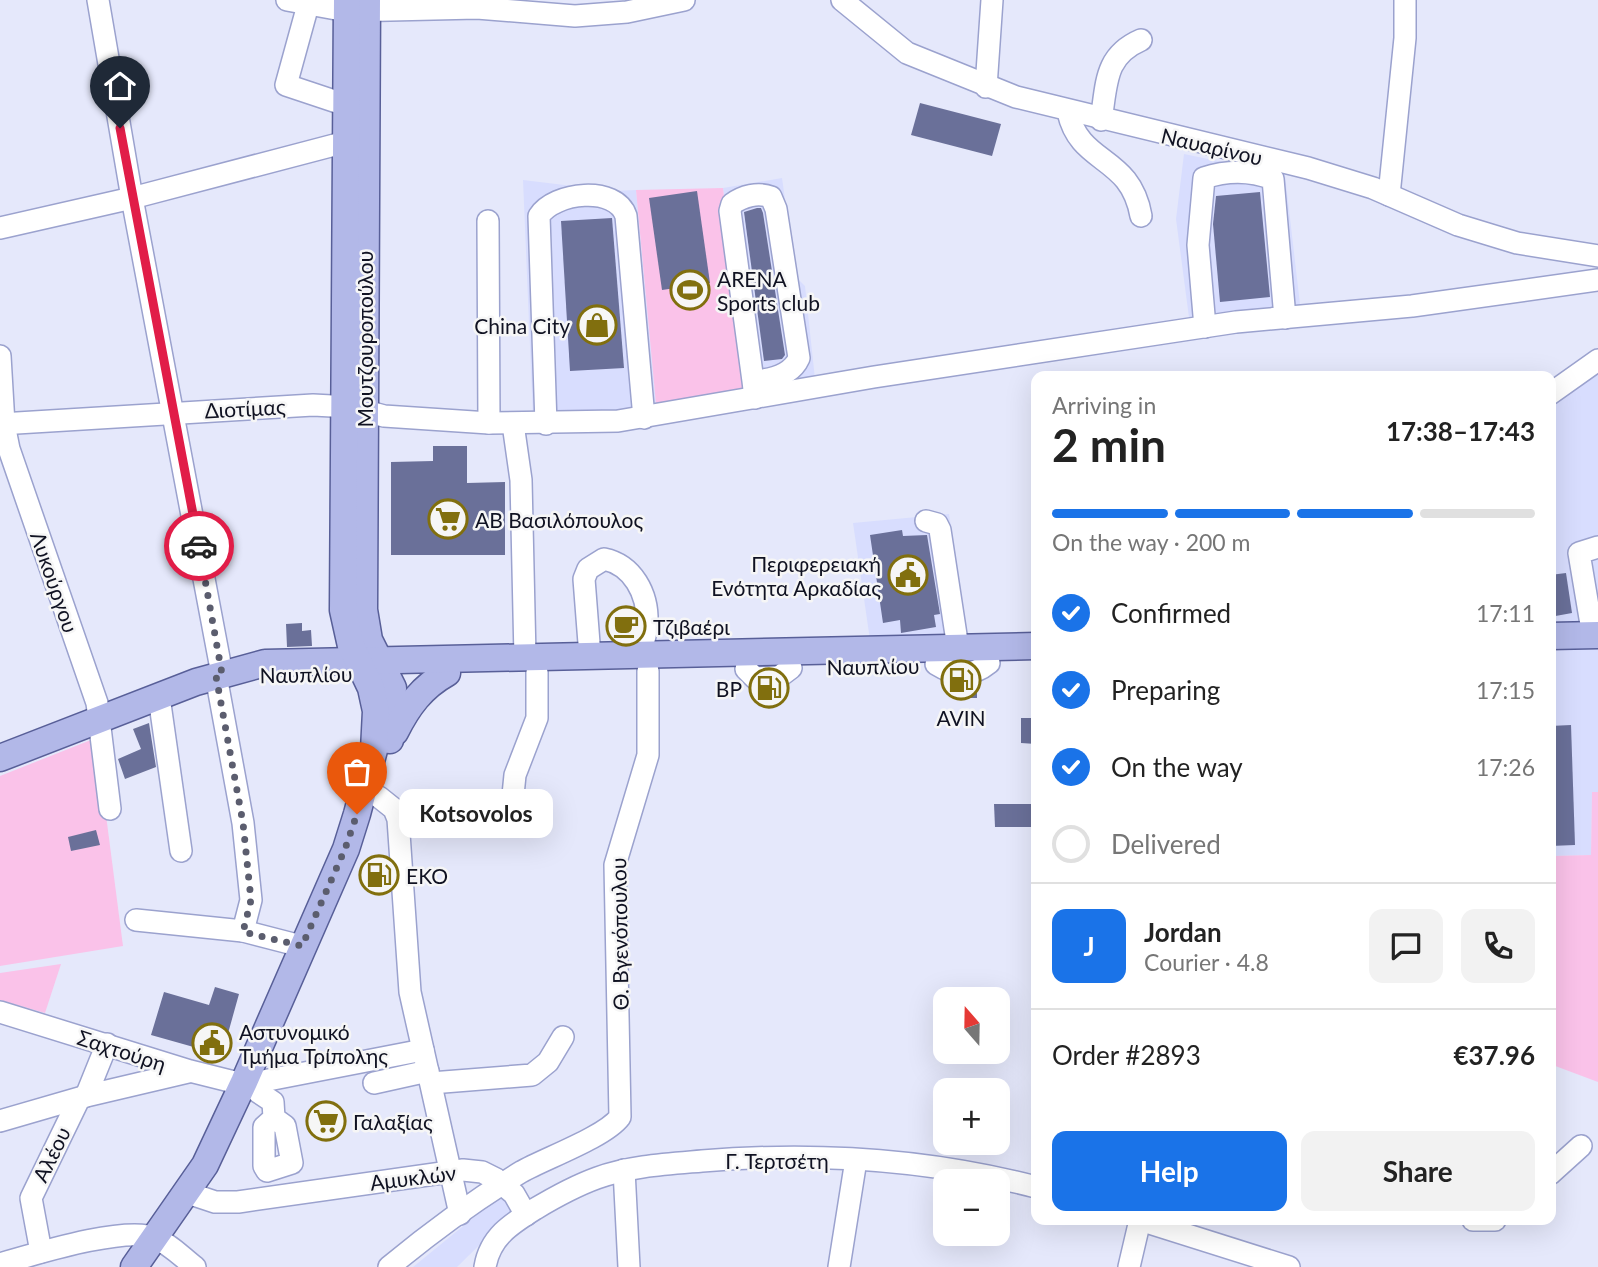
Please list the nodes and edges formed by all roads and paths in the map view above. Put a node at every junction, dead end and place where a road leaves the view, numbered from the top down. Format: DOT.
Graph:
graph roads {
  1 [pos="98,0"];
  2 [pos="684,0"];
  3 [pos="842,0"];
  4 [pos="992,0"];
  5 [pos="1405,0"];
  6 [pos="298,2"];
  7 [pos="357,6"];
  8 [pos="1141,40"];
  9 [pos="986,87"];
  10 [pos="346,105"];
  11 [pos="1068,112"];
  12 [pos="1101,120"];
  13 [pos="355,139"];
  14 [pos="1389,195"];
  15 [pos="132,198"];
  16 [pos="1140,216"];
  17 [pos="488,221"];
  18 [pos="0,228"];
  19 [pos="1598,256"];
  20 [pos="1598,280"];
  21 [pos="1286,318"];
  22 [pos="1205,327"];
  23 [pos="0,355"];
  24 [pos="1598,360"];
  25 [pos="754,389"];
  26 [pos="1556,390"];
  27 [pos="354,408"];
  28 [pos="173,412"];
  29 [pos="644,418"];
  30 [pos="489,423"];
  31 [pos="2,424"];
  32 [pos="513,424"];
  33 [pos="545,424"];
  34 [pos="926,521"];
  35 [pos="1598,547"];
  36 [pos="343,610"];
  37 [pos="1556,637"];
  38 [pos="1596,641"];
  39 [pos="1031,646"];
  40 [pos="958,648"];
  41 [pos="1556,651"];
  42 [pos="590,656"];
  43 [pos="301,662"];
  44 [pos="1031,662"];
  45 [pos="645,663"];
  46 [pos="531,665"];
  47 [pos="372,667"];
  48 [pos="447,673"];
  49 [pos="219,675"];
  50 [pos="155,698"];
  51 [pos="107,718"];
  52 [pos="390,747"];
  53 [pos="0,758"];
  54 [pos="380,797"];
  55 [pos="512,805"];
  56 [pos="110,809"];
  57 [pos="181,851"];
  58 [pos="136,920"];
  59 [pos="243,932"];
  60 [pos="302,946"];
  61 [pos="0,1012"];
  62 [pos="563,1037"];
  63 [pos="107,1044"];
  64 [pos="423,1050"];
  65 [pos="190,1072"];
  66 [pos="429,1077"];
  67 [pos="374,1083"];
  68 [pos="255,1085"];
  69 [pos="83,1097"];
  70 [pos="275,1118"];
  71 [pos="0,1121"];
  72 [pos="1581,1146"];
  73 [pos="856,1160"];
  74 [pos="1556,1169"];
  75 [pos="450,1170"];
  76 [pos="624,1170"];
  77 [pos="503,1184"];
  78 [pos="1031,1186"];
  79 [pos="196,1196"];
  80 [pos="460,1214"];
  81 [pos="526,1215"];
  82 [pos="1139,1225"];
  83 [pos="1152,1225"];
  84 [pos="161,1251"];
  85 [pos="41,1252"];
  86 [pos="1240,1260"];
  87 [pos="0,1264"];
  88 [pos="134,1267"];
  89 [pos="195,1267"];
  90 [pos="388,1267"];
  91 [pos="485,1267"];
  92 [pos="629,1267"];
  93 [pos="839,1267"];
  94 [pos="1129,1267"];
  95 [pos="1289,1267"];
  1 -- 15 [label="street"];
  2 -- 7 [label="street"];
  3 -- 9 [label="street, Ναυαρίνου"];
  4 -- 9 [label="street"];
  5 -- 14 [label="street"];
  6 -- 7 [label="street"];
  6 -- 10 [label="street"];
  7 -- 10 [label="main road, Μουτζουροπούλου"];
  7 -- 13 [label="main road, Μουτζουροπούλου"];
  8 -- 12 [label="street"];
  9 -- 11 [label="street, Ναυαρίνου"];
  10 -- 13 [label="main road, Μουτζουροπούλου"];
  11 -- 12 [label="street, Ναυαρίνου"];
  11 -- 16 [label="street"];
  12 -- 14 [label="street, Ναυαρίνου"];
  13 -- 15 [label="street"];
  13 -- 27 [label="main road, Μουτζουροπούλου"];
  14 -- 19 [label="street, Ναυαρίνου"];
  15 -- 18 [label="street"];
  15 -- 28 [label="street"];
  17 -- 30 [label="street"];
  20 -- 21 [label="street"];
  21 -- 22 [label="street"];
  21 -- 22 [label="street"];
  22 -- 25 [label="street"];
  23 -- 31 [label="street, Λυκούργου"];
  24 -- 26 [label="street"];
  25 -- 25 [label="street"];
  25 -- 29 [label="street, Διοτίμας"];
  27 -- 28 [label="street, Διοτίμας"];
  27 -- 30 [label="street, Διοτίμας"];
  27 -- 36 [label="main road, Μουτζουροπούλου"];
  27 -- 47 [label="main road, Μουτζουροπούλου"];
  28 -- 31 [label="street, Διοτίμας"];
  28 -- 49 [label="street"];
  29 -- 33 [label="street, Διοτίμας"];
  29 -- 33 [label="street"];
  30 -- 32 [label="street, Διοτίμας"];
  31 -- 51 [label="street, Λυκούργου"];
  32 -- 33 [label="street, Διοτίμας"];
  32 -- 46 [label="street"];
  34 -- 40 [label="street"];
  35 -- 38 [label="street"];
  36 -- 43 [label="main road"];
  36 -- 47 [label="main road, Μουτζουροπούλου"];
  37 -- 38 [label="main road"];
  38 -- 41 [label="main road"];
  39 -- 40 [label="main road, Ναυπλίου"];
  40 -- 45 [label="main road, Ναυπλίου"];
  42 -- 45 [label="main road, Ναυπλίου"];
  42 -- 45 [label="street, Θ. Βγενόπουλου"];
  42 -- 46 [label="main road, Ναυπλίου"];
  43 -- 47 [label="main road, Ναυπλίου"];
  43 -- 49 [label="main road, Ναυπλίου"];
  44 -- 45 [label="main road, Ναυπλίου"];
  45 -- 46 [label="main road, Ναυπλίου"];
  45 -- 77 [label="street, Θ. Βγενόπουλου"];
  46 -- 47 [label="main road, Ναυπλίου"];
  46 -- 48 [label="main road, Ναυπλίου"];
  46 -- 55 [label="street"];
  47 -- 48 [label="main road, Ναυπλίου"];
  47 -- 49 [label="main road, Ναυπλίου"];
  47 -- 52 [label="main road"];
  47 -- 60 [label="main road"];
  48 -- 52 [label="main road"];
  49 -- 50 [label="main road"];
  49 -- 59 [label="street"];
  50 -- 51 [label="main road"];
  50 -- 57 [label="street"];
  51 -- 53 [label="main road"];
  51 -- 56 [label="street, Λυκούργου"];
  52 -- 54 [label="main road"];
  54 -- 64 [label="street"];
  54 -- 68 [label="main road"];
  58 -- 59 [label="street"];
  59 -- 60 [label="street"];
  60 -- 68 [label="main road"];
  61 -- 63 [label="street, Σαχτούρη"];
  62 -- 66 [label="street"];
  63 -- 65 [label="street, Σαχτούρη"];
  63 -- 69 [label="street, Αλέου"];
  64 -- 66 [label="street"];
  64 -- 68 [label="street"];
  65 -- 68 [label="street, Σαχτούρη"];
  65 -- 69 [label="street"];
  66 -- 67 [label="street"];
  66 -- 75 [label="street"];
  68 -- 70 [label="street"];
  68 -- 79 [label="main road"];
  69 -- 71 [label="street"];
  69 -- 85 [label="street, Αλέου"];
  72 -- 74 [label="street"];
  73 -- 76 [label="street, Γ. Τερτσέτη"];
  73 -- 78 [label="street, Γ. Τερτσέτη"];
  73 -- 93 [label="street"];
  75 -- 77 [label="street, Αμυκλών"];
  75 -- 79 [label="street, Αμυκλών"];
  75 -- 80 [label="street"];
  76 -- 81 [label="street, Γ. Τερτσέτη"];
  76 -- 92 [label="street"];
  77 -- 80 [label="street"];
  77 -- 81 [label="street"];
  79 -- 84 [label="main road"];
  80 -- 90 [label="street"];
  81 -- 91 [label="street, Γ. Τερτσέτη"];
  82 -- 94 [label="street"];
  83 -- 86 [label="street"];
  84 -- 85 [label="street"];
  84 -- 88 [label="main road"];
  84 -- 89 [label="street"];
  85 -- 87 [label="street"];
  86 -- 95 [label="street"];
}
